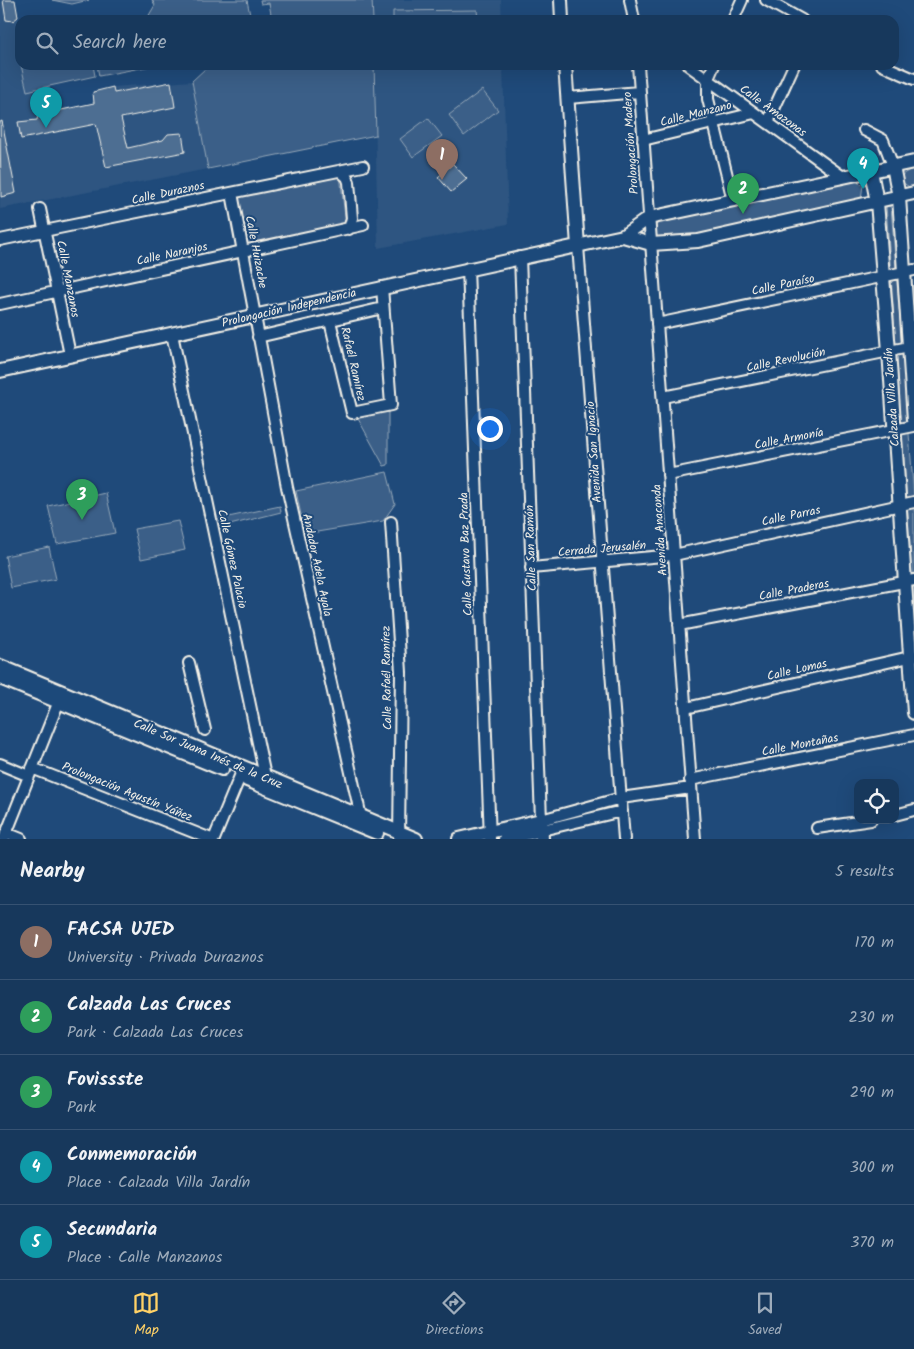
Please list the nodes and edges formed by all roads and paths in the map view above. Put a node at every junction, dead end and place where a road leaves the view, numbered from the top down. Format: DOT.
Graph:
graph roads {
  1 [pos="561,0"];
  2 [pos="630,0"];
  3 [pos="742,0"];
  4 [pos="766,0"];
  5 [pos="562,15"];
  6 [pos="633,15"];
  7 [pos="735,15"];
  8 [pos="793,15"];
  9 [pos="566,70"];
  10 [pos="638,70"];
  11 [pos="695,70"];
  12 [pos="712,70"];
  13 [pos="792,70"];
  14 [pos="893,70"];
  15 [pos="708,79"];
  16 [pos="914,79"];
  17 [pos="640,92"];
  18 [pos="568,98"];
  19 [pos="754,113"];
  20 [pos="768,122"];
  21 [pos="714,123"];
  22 [pos="864,130"];
  23 [pos="643,140"];
  24 [pos="914,162"];
  25 [pos="363,166"];
  26 [pos="893,166"];
  27 [pos="340,171"];
  28 [pos="872,171"];
  29 [pos="843,177"];
  30 [pos="232,193"];
  31 [pos="914,193"];
  32 [pos="899,197"];
  33 [pos="734,200"];
  34 [pos="877,202"];
  35 [pos="40,209"];
  36 [pos="649,218"];
  37 [pos="363,226"];
  38 [pos="349,229"];
  39 [pos="45,231"];
  40 [pos="623,236"];
  41 [pos="0,240"];
  42 [pos="651,244"];
  43 [pos="578,246"];
  44 [pos="243,252"];
  45 [pos="520,257"];
  46 [pos="468,268"];
  47 [pos="909,271"];
  48 [pos="882,276"];
  49 [pos="382,287"];
  50 [pos="57,291"];
  51 [pos="0,304"];
  52 [pos="383,308"];
  53 [pos="255,316"];
  54 [pos="330,320"];
  55 [pos="657,324"];
  56 [pos="172,334"];
  57 [pos="258,337"];
  58 [pos="912,347"];
  59 [pos="890,351"];
  60 [pos="70,354"];
  61 [pos="0,370"];
  62 [pos="662,398"];
  63 [pos="914,420"];
  64 [pos="914,426"];
  65 [pos="895,431"];
  66 [pos="668,475"];
  67 [pos="914,502"];
  68 [pos="900,505"];
  69 [pos="391,522"];
  70 [pos="674,555"];
  71 [pos="602,562"];
  72 [pos="531,568"];
  73 [pos="910,581"];
  74 [pos="680,625"];
  75 [pos="912,657"];
  76 [pos="189,663"];
  77 [pos="0,666"];
  78 [pos="0,678"];
  79 [pos="61,697"];
  80 [pos="686,708"];
  81 [pos="914,713"];
  82 [pos="205,730"];
  83 [pos="914,735"];
  84 [pos="0,764"];
  85 [pos="31,772"];
  86 [pos="241,772"];
  87 [pos="266,783"];
  88 [pos="691,784"];
  89 [pos="621,798"];
  90 [pos="914,810"];
  91 [pos="622,811"];
  92 [pos="899,814"];
  93 [pos="360,817"];
  94 [pos="854,823"];
  95 [pos="817,828"];
  96 [pos="542,830"];
  97 [pos="5,836"];
  98 [pos="490,836"];
  99 [pos="397,837"];
  100 [pos="20,839"];
  101 [pos="213,839"];
  102 [pos="416,839"];
  103 [pos="459,839"];
  104 [pos="505,839"];
  105 [pos="624,839"];
  106 [pos="694,839"];
  1 -- 5 [label="street"];
  2 -- 6 [label="street"];
  3 -- 7 [label="street"];
  4 -- 8 [label="street"];
  9 -- 18 [label="street, Avenida San Ignacio"];
  10 -- 17 [label="street, Prolongación Madero"];
  11 -- 15 [label="street, Calle Amazonas"];
  12 -- 15 [label="street"];
  13 -- 20 [label="street"];
  14 -- 16 [label="street"];
  15 -- 19 [label="street, Calle Amazonas"];
  15 -- 21 [label="street"];
  17 -- 18 [label="street"];
  17 -- 23 [label="street, Prolongación Madero"];
  18 -- 43 [label="street, Avenida San Ignacio"];
  19 -- 20 [label="street, Calle Amazonas"];
  19 -- 21 [label="street, Calle Manzano"];
  20 -- 29 [label="street, Calle Amazonas"];
  21 -- 23 [label="street, Calle Manzano"];
  21 -- 33 [label="street"];
  22 -- 26 [label="street"];
  23 -- 36 [label="street, Prolongación Madero"];
  24 -- 26 [label="street"];
  25 -- 27 [label="street, Calle Duraznos"];
  26 -- 28 [label="street"];
  26 -- 32 [label="street, Calzada Villa Jardín"];
  27 -- 30 [label="street, Calle Duraznos"];
  27 -- 38 [label="street"];
  28 -- 29 [label="street"];
  28 -- 34 [label="street, Calzada Villa Jardín"];
  29 -- 33 [label="street"];
  30 -- 39 [label="street, Calle Duraznos"];
  30 -- 44 [label="street, Calle Huizache"];
  31 -- 32 [label="street"];
  32 -- 34 [label="street"];
  32 -- 47 [label="street, Calzada Villa Jardín"];
  33 -- 36 [label="street"];
  34 -- 42 [label="street"];
  34 -- 48 [label="street, Calzada Villa Jardín"];
  35 -- 39 [label="street, Calle Manzanos"];
  36 -- 40 [label="street"];
  36 -- 42 [label="street, Avenida Anaconda"];
  37 -- 38 [label="street, Calle Naranjos"];
  38 -- 44 [label="street, Calle Naranjos"];
  39 -- 41 [label="street, Calle Duraznos"];
  39 -- 50 [label="street, Calle Manzanos"];
  40 -- 42 [label="street"];
  40 -- 43 [label="street, Prolongación Independencia"];
  42 -- 55 [label="street, Avenida Anaconda"];
  43 -- 45 [label="street, Prolongación Independencia"];
  43 -- 71 [label="street, Avenida San Ignacio"];
  44 -- 50 [label="street, Calle Naranjos"];
  44 -- 53 [label="street, Calle Huizache"];
  45 -- 46 [label="street, Prolongación Independencia"];
  45 -- 72 [label="street, Calle San Ramón"];
  46 -- 49 [label="street, Prolongación Independencia"];
  46 -- 98 [label="street, Calle Gustavo Baz Prada"];
  47 -- 48 [label="street, Calle Paraíso"];
  47 -- 58 [label="street, Calzada Villa Jardín"];
  48 -- 55 [label="street, Calle Paraíso"];
  48 -- 59 [label="street, Calzada Villa Jardín"];
  49 -- 52 [label="street"];
  49 -- 53 [label="street, Prolongación Independencia"];
  50 -- 51 [label="street, Calle Naranjos"];
  50 -- 60 [label="street, Calle Manzanos"];
  52 -- 54 [label="street"];
  52 -- 54 [label="street, Rafaél Ramírez"];
  53 -- 56 [label="street, Prolongación Independencia"];
  53 -- 57 [label="street, Andador Adela Ayala"];
  54 -- 57 [label="street"];
  55 -- 62 [label="street, Avenida Anaconda"];
  56 -- 60 [label="street, Prolongación Independencia"];
  56 -- 87 [label="street, Calle Gómez Palacio"];
  57 -- 93 [label="street, Andador Adela Ayala"];
  58 -- 59 [label="street, Calle Revolución"];
  58 -- 63 [label="street, Calzada Villa Jardín"];
  59 -- 62 [label="street, Calle Revolución"];
  59 -- 65 [label="street, Calzada Villa Jardín"];
  60 -- 61 [label="street, Prolongación Independencia"];
  62 -- 66 [label="street, Avenida Anaconda"];
  64 -- 65 [label="street, Calle Armonía"];
  65 -- 66 [label="street, Calle Armonía"];
  65 -- 68 [label="street, Calzada Villa Jardín"];
  66 -- 70 [label="street, Avenida Anaconda"];
  67 -- 68 [label="street, Calle Parras"];
  68 -- 70 [label="street, Calle Parras"];
  68 -- 73 [label="street, Calzada Villa Jardín"];
  69 -- 99 [label="street, Calle Rafaél Ramírez"];
  70 -- 71 [label="street, Cerrada Jerusalén"];
  70 -- 74 [label="street, Avenida Anaconda"];
  71 -- 72 [label="street, Cerrada Jerusalén"];
  71 -- 89 [label="street, Avenida San Ignacio"];
  72 -- 96 [label="street, Calle San Ramón"];
  73 -- 74 [label="street, Calle Praderas"];
  73 -- 75 [label="street, Calzada Villa Jardín"];
  74 -- 80 [label="street, Avenida Anaconda"];
  75 -- 80 [label="street, Calle Lomas"];
  75 -- 81 [label="street, Calzada Villa Jardín"];
  76 -- 82 [label="street"];
  77 -- 79 [label="street, Calle Sor Juana Inés de la Cruz"];
  78 -- 79 [label="street, Calle Sor Juana Inés de la Cruz"];
  79 -- 85 [label="street"];
  79 -- 86 [label="street, Calle Sor Juana Inés de la Cruz"];
  80 -- 88 [label="street, Avenida Anaconda"];
  83 -- 88 [label="street, Calle Montañas"];
  84 -- 85 [label="street, Prolongación Agustín Yáñez"];
  85 -- 97 [label="street"];
  85 -- 101 [label="street, Prolongación Agustín Yáñez"];
  86 -- 87 [label="street, Calle Sor Juana Inés de la Cruz"];
  86 -- 101 [label="street"];
  87 -- 93 [label="street, Calle Sor Juana Inés de la Cruz"];
  87 -- 99 [label="street, Calle Sor Juana Inés de la Cruz"];
  88 -- 89 [label="street, Calle Montañas"];
  88 -- 106 [label="street, Avenida Anaconda"];
  89 -- 91 [label="street, Avenida San Ignacio"];
  89 -- 96 [label="street"];
  90 -- 92 [label="street"];
  91 -- 96 [label="street"];
  91 -- 105 [label="street, Avenida San Ignacio"];
  93 -- 99 [label="street, Calle Sor Juana Inés de la Cruz"];
  94 -- 95 [label="street"];
  96 -- 98 [label="street"];
  96 -- 104 [label="street"];
  97 -- 100 [label="street"];
  98 -- 103 [label="street"];
  99 -- 102 [label="street, Calle Sor Juana Inés de la Cruz"];
}
